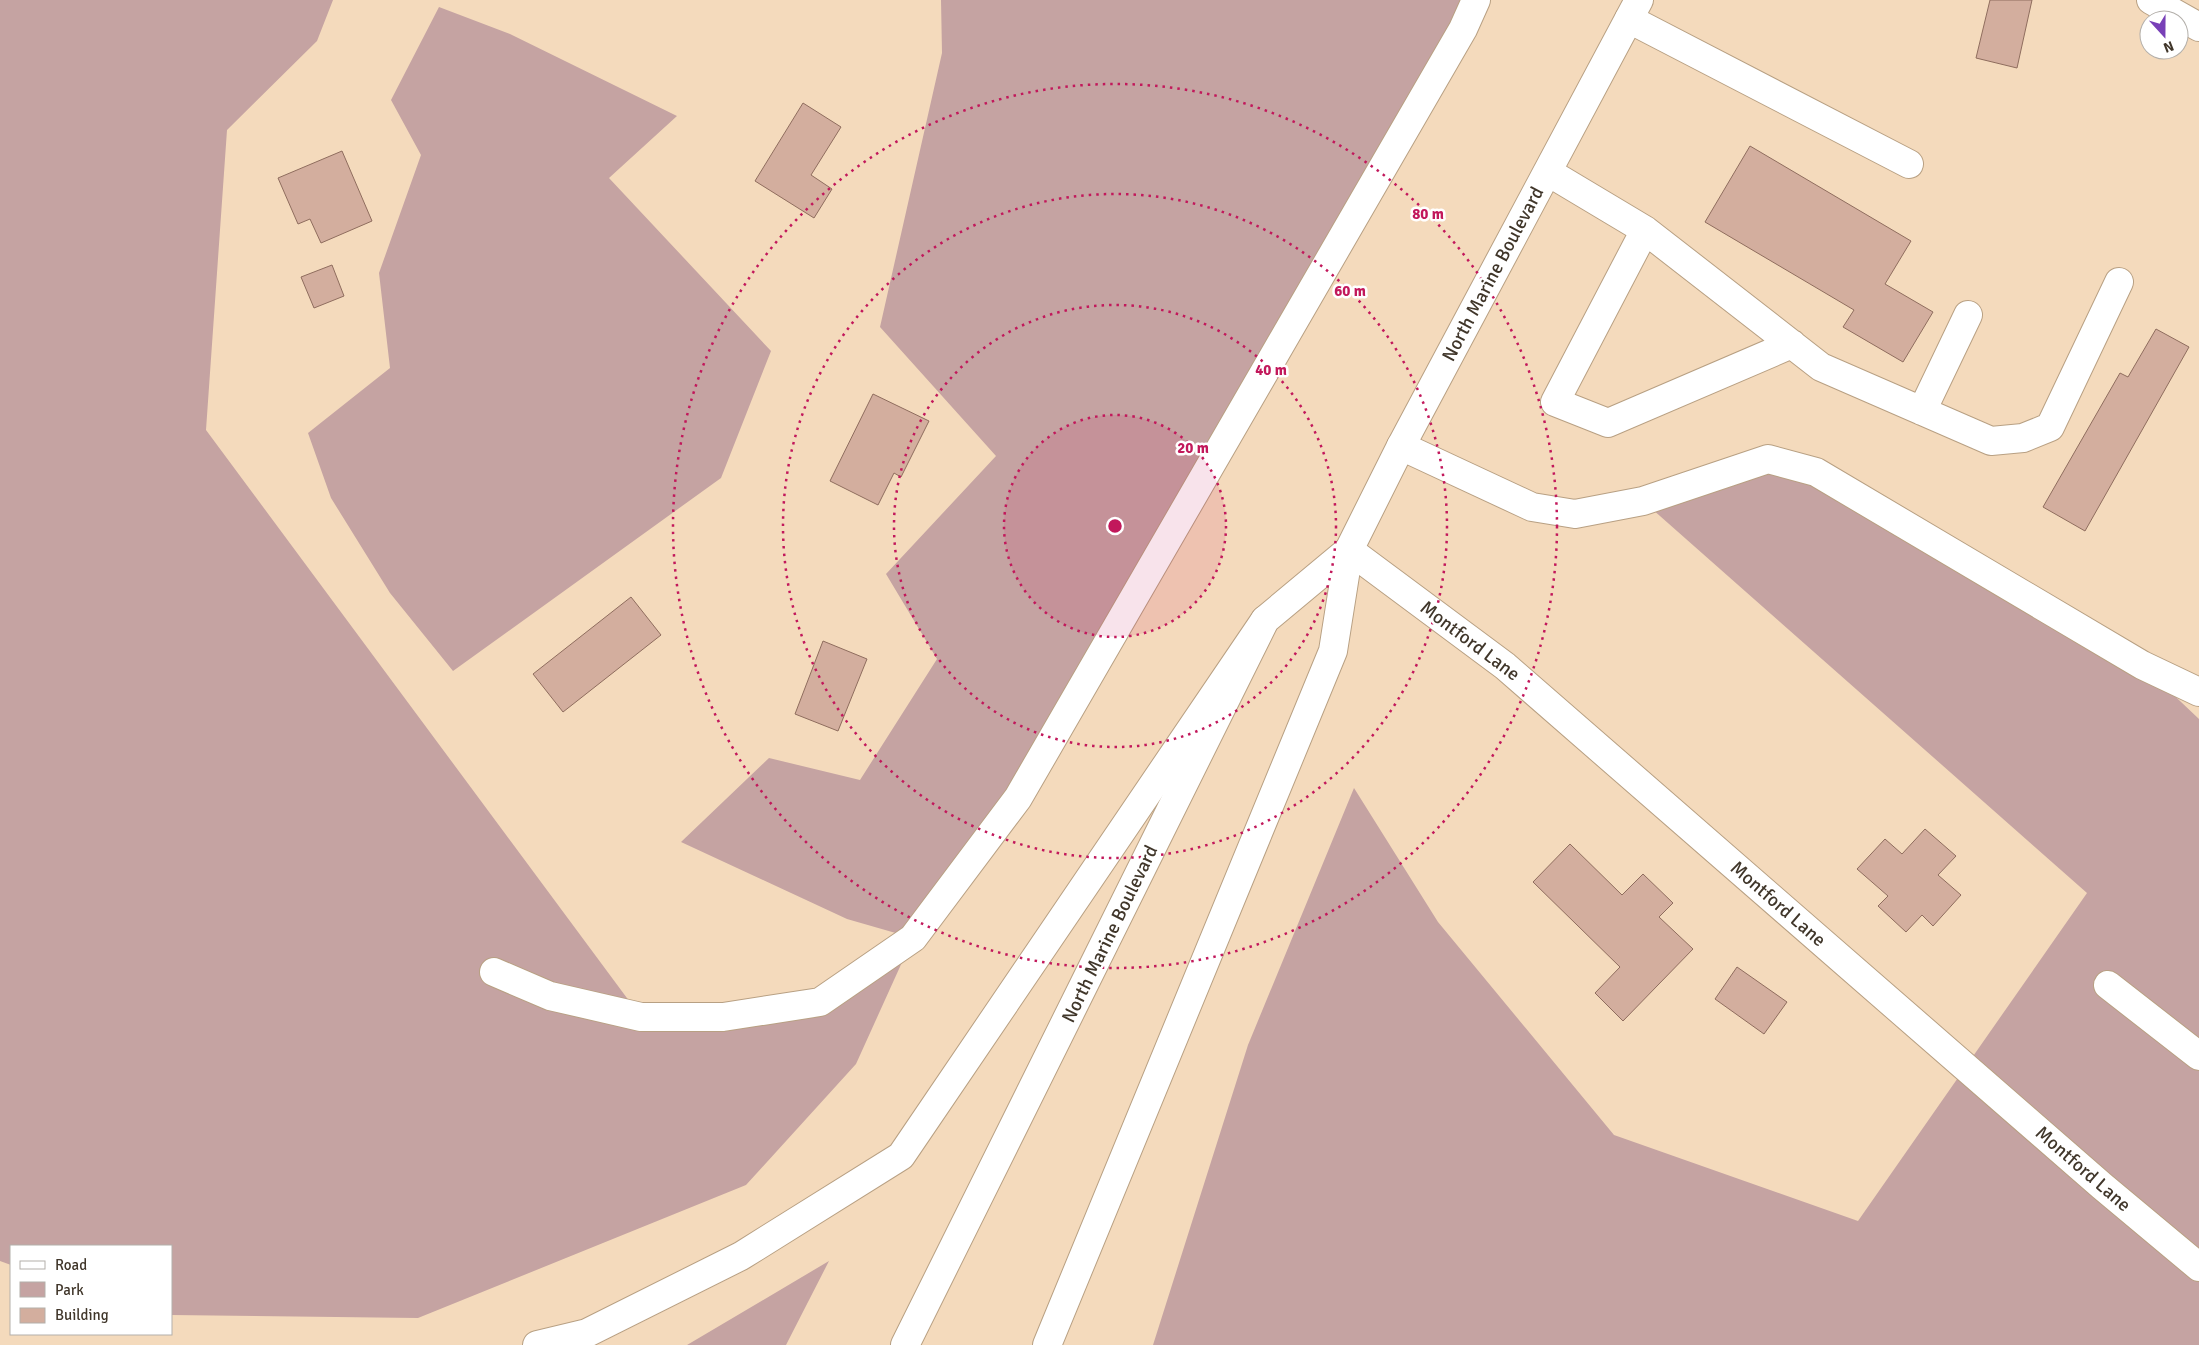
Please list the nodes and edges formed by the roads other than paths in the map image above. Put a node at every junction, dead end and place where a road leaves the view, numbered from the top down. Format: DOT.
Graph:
graph roads {
  1 [pos="1476,0"];
  2 [pos="2151,0"];
  3 [pos="1634,10"];
  4 [pos="2199,27"];
  5 [pos="1909,164"];
  6 [pos="1548,172"];
  7 [pos="1645,230"];
  8 [pos="2119,282"];
  9 [pos="1968,315"];
  10 [pos="1792,344"];
  11 [pos="1922,411"];
  12 [pos="1401,446"];
  13 [pos="1349,550"];
  14 [pos="1265,620"];
  15 [pos="2199,692"];
  16 [pos="494,972"];
  17 [pos="2108,985"];
  18 [pos="2199,1056"];
  19 [pos="2199,1267"];
  20 [pos="537,1345"];
  21 [pos="905,1345"];
  22 [pos="1047,1345"];
  1 -- 16 [label="main road"];
  2 -- 4 [label="main road"];
  3 -- 5 [label="main road"];
  3 -- 6 [label="main road, North Marine Boulevard"];
  6 -- 7 [label="main road"];
  6 -- 12 [label="main road, North Marine Boulevard"];
  7 -- 10 [label="main road"];
  7 -- 10 [label="main road"];
  8 -- 11 [label="main road"];
  9 -- 11 [label="main road"];
  10 -- 11 [label="main road"];
  12 -- 13 [label="main road, North Marine Boulevard"];
  12 -- 15 [label="main road"];
  13 -- 14 [label="main road, North Marine Boulevard"];
  13 -- 19 [label="main road, Montford Lane"];
  13 -- 22 [label="main road, North Marine Boulevard"];
  14 -- 20 [label="main road"];
  14 -- 21 [label="main road, North Marine Boulevard"];
  17 -- 18 [label="main road"];
}
